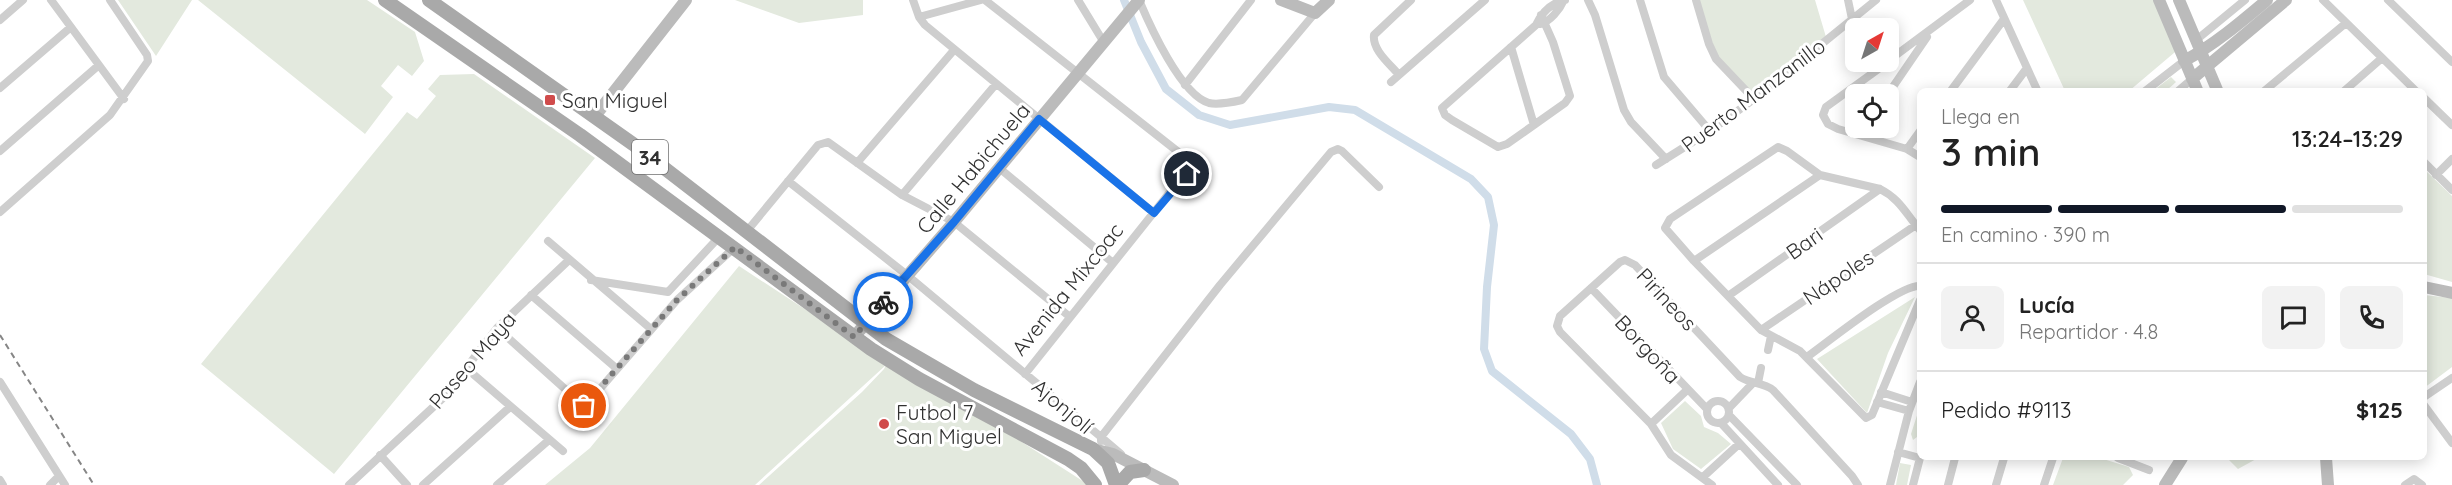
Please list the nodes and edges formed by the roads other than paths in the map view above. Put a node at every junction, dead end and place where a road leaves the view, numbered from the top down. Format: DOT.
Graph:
graph roads {
  1 [pos="23,0"];
  2 [pos="51,0"];
  3 [pos="110,0"];
  4 [pos="385,0"];
  5 [pos="429,0"];
  6 [pos="686,0"];
  7 [pos="913,0"];
  8 [pos="983,0"];
  9 [pos="1078,0"];
  10 [pos="1251,0"];
  11 [pos="1281,0"];
  12 [pos="1329,0"];
  13 [pos="1411,0"];
  14 [pos="1485,0"];
  15 [pos="1565,0"];
  16 [pos="1588,0"];
  17 [pos="1640,0"];
  18 [pos="1696,0"];
  19 [pos="1848,0"];
  20 [pos="1876,0"];
  21 [pos="1970,0"];
  22 [pos="1996,0"];
  23 [pos="2159,0"];
  24 [pos="2179,0"];
  25 [pos="2245,0"];
  26 [pos="2286,0"];
  27 [pos="2323,0"];
  28 [pos="2388,0"];
  29 [pos="2265,1"];
  30 [pos="1138,2"];
  31 [pos="1315,13"];
  32 [pos="919,17"];
  33 [pos="1852,18"];
  34 [pos="1853,18"];
  35 [pos="2004,19"];
  36 [pos="0,20"];
  37 [pos="1540,21"];
  38 [pos="2346,23"];
  39 [pos="1845,25"];
  40 [pos="71,27"];
  41 [pos="1930,32"];
  42 [pos="1103,41"];
  43 [pos="1511,47"];
  44 [pos="2198,47"];
  45 [pos="954,50"];
  46 [pos="1899,53"];
  47 [pos="2382,58"];
  48 [pos="2184,61"];
  49 [pos="2452,62"];
  50 [pos="99,65"];
  51 [pos="2206,66"];
  52 [pos="2026,68"];
  53 [pos="1874,72"];
  54 [pos="1077,73"];
  55 [pos="1399,75"];
  56 [pos="2192,78"];
  57 [pos="1391,82"];
  58 [pos="996,84"];
  59 [pos="1858,84"];
  60 [pos="1895,84"];
  61 [pos="1185,85"];
  62 [pos="0,88"];
  63 [pos="1953,88"];
  64 [pos="2012,88"];
  65 [pos="2035,88"];
  66 [pos="2149,88"];
  67 [pos="2181,88"];
  68 [pos="2196,88"];
  69 [pos="2216,88"];
  70 [pos="2270,88"];
  71 [pos="2350,88"];
  72 [pos="2413,88"];
  73 [pos="1845,94"];
  74 [pos="124,99"];
  75 [pos="1754,99"];
  76 [pos="2427,101"];
  77 [pos="595,116"];
  78 [pos="1039,119"];
  79 [pos="1534,125"];
  80 [pos="2452,125"];
  81 [pos="1845,128"];
  82 [pos="1710,131"];
  83 [pos="1917,135"];
  84 [pos="1881,138"];
  85 [pos="1907,148"];
  86 [pos="0,151"];
  87 [pos="1917,155"];
  88 [pos="1666,159"];
  89 [pos="2452,159"];
  90 [pos="858,163"];
  91 [pos="1656,165"];
  92 [pos="2427,165"];
  93 [pos="998,167"];
  94 [pos="1820,175"];
  95 [pos="2436,175"];
  96 [pos="788,181"];
  97 [pos="1379,187"];
  98 [pos="1880,189"];
  99 [pos="2452,190"];
  100 [pos="902,195"];
  101 [pos="0,212"];
  102 [pos="1154,213"];
  103 [pos="954,222"];
  104 [pos="1917,226"];
  105 [pos="1917,228"];
  106 [pos="747,231"];
  107 [pos="720,236"];
  108 [pos="548,241"];
  109 [pos="735,247"];
  110 [pos="569,260"];
  111 [pos="1694,261"];
  112 [pos="1113,263"];
  113 [pos="907,275"];
  114 [pos="591,280"];
  115 [pos="1917,287"];
  116 [pos="2427,287"];
  117 [pos="1591,288"];
  118 [pos="668,292"];
  119 [pos="2452,293"];
  120 [pos="531,294"];
  121 [pos="1728,297"];
  122 [pos="677,300"];
  123 [pos="1917,307"];
  124 [pos="1070,317"];
  125 [pos="865,323"];
  126 [pos="497,328"];
  127 [pos="651,329"];
  128 [pos="1761,330"];
  129 [pos="1771,336"];
  130 [pos="854,337"];
  131 [pos="1767,350"];
  132 [pos="1807,357"];
  133 [pos="466,368"];
  134 [pos="616,368"];
  135 [pos="1761,368"];
  136 [pos="1025,374"];
  137 [pos="2452,378"];
  138 [pos="0,382"];
  139 [pos="1755,383"];
  140 [pos="1687,390"];
  141 [pos="1917,390"];
  142 [pos="1881,392"];
  143 [pos="2427,395"];
  144 [pos="1877,402"];
  145 [pos="1912,402"];
  146 [pos="584,406"];
  147 [pos="510,407"];
  148 [pos="1707,409"];
  149 [pos="2427,409"];
  150 [pos="1909,411"];
  151 [pos="1729,412"];
  152 [pos="573,420"];
  153 [pos="1721,423"];
  154 [pos="1651,424"];
  155 [pos="549,440"];
  156 [pos="2452,442"];
  157 [pos="1738,444"];
  158 [pos="563,451"];
  159 [pos="1101,451"];
  160 [pos="1898,452"];
  161 [pos="380,455"];
  162 [pos="1917,457"];
  163 [pos="1919,460"];
  164 [pos="1954,460"];
  165 [pos="2003,460"];
  166 [pos="2052,460"];
  167 [pos="2123,460"];
  168 [pos="2181,460"];
  169 [pos="2326,460"];
  170 [pos="1138,467"];
  171 [pos="2149,470"];
  172 [pos="1703,477"];
  173 [pos="0,480"];
  174 [pos="62,482"];
  175 [pos="3,485"];
  176 [pos="50,485"];
  177 [pos="350,485"];
  178 [pos="406,485"];
  179 [pos="423,485"];
  180 [pos="497,485"];
  181 [pos="1095,485"];
  182 [pos="1117,485"];
  183 [pos="1173,485"];
  184 [pos="1712,485"];
  185 [pos="1778,485"];
  186 [pos="1797,485"];
  187 [pos="1858,485"];
  188 [pos="1890,485"];
  189 [pos="1913,485"];
  190 [pos="1948,485"];
  191 [pos="1996,485"];
  192 [pos="2044,485"];
  193 [pos="2165,485"];
  194 [pos="2328,485"];
  195 [pos="2404,485"];
  196 [pos="2422,485"];
  1 -- 36 [label="street"];
  2 -- 40 [label="street"];
  3 -- 74 [label="street"];
  4 -- 107 [label="main road, 34"];
  5 -- 77 [label="main road, 34"];
  6 -- 77 [label="street"];
  7 -- 32 [label="street"];
  8 -- 32 [label="street"];
  8 -- 54 [label="street"];
  9 -- 42 [label="street"];
  10 -- 61 [label="street"];
  11 -- 31 [label="street"];
  12 -- 31 [label="street"];
  13 -- 55 [label="street"];
  14 -- 55 [label="street"];
  15 -- 37 [label="street"];
  16 -- 88 [label="street"];
  17 -- 82 [label="street"];
  18 -- 75 [label="street"];
  19 -- 33 [label="street"];
  20 -- 34 [label="street, Puerto Manzanillo"];
  21 -- 41 [label="street"];
  22 -- 35 [label="street"];
  23 -- 48 [label="street"];
  24 -- 44 [label="street"];
  25 -- 44 [label="street"];
  26 -- 51 [label="street"];
  27 -- 38 [label="street"];
  28 -- 49 [label="street"];
  29 -- 44 [label="street"];
  30 -- 42 [label="street, Calle Habichuela"];
  30 -- 61 [label="street"];
  31 -- 61 [label="street"];
  32 -- 45 [label="street"];
  35 -- 52 [label="street"];
  35 -- 63 [label="street"];
  37 -- 43 [label="street"];
  37 -- 79 [label="street"];
  38 -- 47 [label="street"];
  38 -- 70 [label="street"];
  39 -- 75 [label="street, Puerto Manzanillo"];
  40 -- 50 [label="street"];
  40 -- 62 [label="street"];
  41 -- 46 [label="street"];
  41 -- 60 [label="street"];
  42 -- 54 [label="street, Calle Habichuela"];
  43 -- 79 [label="street"];
  43 -- 79 [label="street"];
  44 -- 48 [label="street"];
  44 -- 51 [label="street"];
  45 -- 58 [label="street"];
  45 -- 90 [label="street"];
  47 -- 71 [label="street"];
  47 -- 72 [label="street"];
  48 -- 56 [label="street"];
  48 -- 66 [label="street"];
  50 -- 74 [label="street"];
  50 -- 86 [label="street"];
  51 -- 56 [label="street"];
  51 -- 69 [label="street"];
  52 -- 64 [label="street"];
  52 -- 65 [label="street"];
  53 -- 59 [label="street"];
  54 -- 78 [label="street, Calle Habichuela"];
  54 -- 102 [label="street, Avenida Mixcoac"];
  55 -- 57 [label="street"];
  56 -- 67 [label="street"];
  56 -- 68 [label="street"];
  58 -- 78 [label="street"];
  58 -- 100 [label="street"];
  73 -- 81 [label="street"];
  74 -- 101 [label="street"];
  75 -- 82 [label="street, Puerto Manzanillo"];
  76 -- 80 [label="street"];
  77 -- 106 [label="main road, 34"];
  78 -- 93 [label="street, Calle Habichuela"];
  78 -- 102 [label="street"];
  82 -- 88 [label="street, Puerto Manzanillo"];
  83 -- 85 [label="street"];
  84 -- 85 [label="street"];
  85 -- 87 [label="street"];
  88 -- 91 [label="street, Puerto Manzanillo"];
  89 -- 95 [label="street"];
  90 -- 96 [label="street"];
  90 -- 100 [label="street"];
  92 -- 95 [label="street"];
  93 -- 103 [label="street, Calle Habichuela"];
  93 -- 112 [label="street"];
  94 -- 98 [label="street"];
  94 -- 111 [label="street"];
  94 -- 111 [label="street"];
  95 -- 99 [label="street"];
  96 -- 106 [label="street"];
  96 -- 113 [label="street, Ajonjolí"];
  97 -- 159 [label="street"];
  98 -- 104 [label="street"];
  98 -- 121 [label="street, Bari"];
  100 -- 103 [label="street"];
  102 -- 112 [label="street, Avenida Mixcoac"];
  103 -- 113 [label="street, Calle Habichuela"];
  103 -- 124 [label="street"];
  105 -- 128 [label="street, Nápoles"];
  106 -- 125 [label="main road, 34"];
  107 -- 109 [label="main road, 34"];
  107 -- 118 [label="street"];
  108 -- 110 [label="street"];
  109 -- 122 [label="street"];
  109 -- 130 [label="main road, 34"];
  110 -- 114 [label="street"];
  110 -- 120 [label="street, Paseo Maya"];
  111 -- 121 [label="street"];
  112 -- 124 [label="street, Avenida Mixcoac"];
  113 -- 125 [label="street, Calle Habichuela"];
  113 -- 136 [label="street, Ajonjolí"];
  114 -- 118 [label="street"];
  114 -- 127 [label="street"];
  115 -- 132 [label="street"];
  116 -- 119 [label="street"];
  117 -- 139 [label="street, Pirineos"];
  117 -- 140 [label="street, Borgoña"];
  117 -- 154 [label="street, Pirineos"];
  118 -- 122 [label="street"];
  120 -- 126 [label="street, Paseo Maya"];
  120 -- 134 [label="street"];
  121 -- 128 [label="street"];
  122 -- 127 [label="street"];
  123 -- 142 [label="street"];
  124 -- 136 [label="street, Avenida Mixcoac"];
  125 -- 130 [label="street, Calle Habichuela"];
  125 -- 159 [label="main road, 34"];
  126 -- 133 [label="street, Paseo Maya"];
  126 -- 146 [label="street"];
  127 -- 134 [label="street"];
  128 -- 129 [label="street"];
  129 -- 131 [label="street"];
  129 -- 132 [label="street"];
  130 -- 181 [label="main road, 34"];
  132 -- 144 [label="street"];
  133 -- 147 [label="street"];
  133 -- 161 [label="street, Paseo Maya"];
  134 -- 146 [label="street"];
  135 -- 139 [label="street"];
  136 -- 159 [label="street, Ajonjolí"];
  137 -- 143 [label="street"];
  138 -- 174 [label="street"];
  139 -- 151 [label="street"];
  139 -- 187 [label="street, Pirineos"];
  140 -- 148 [label="street, Borgoña"];
  140 -- 154 [label="street"];
  141 -- 145 [label="street"];
  142 -- 144 [label="street"];
  142 -- 145 [label="street"];
  144 -- 150 [label="street"];
  145 -- 150 [label="street"];
  146 -- 152 [label="street"];
  147 -- 155 [label="street"];
  147 -- 179 [label="street"];
  148 -- 151 [label="street"];
  148 -- 153 [label="street"];
  149 -- 156 [label="street"];
  150 -- 160 [label="street"];
  151 -- 153 [label="street"];
  151 -- 186 [label="street"];
  153 -- 157 [label="street"];
  154 -- 172 [label="street, Pirineos"];
  155 -- 158 [label="street"];
  155 -- 180 [label="street"];
  157 -- 172 [label="street"];
  157 -- 185 [label="street"];
  159 -- 170 [label="street"];
  159 -- 170 [label="street, Ajonjolí"];
  159 -- 182 [label="main road"];
  160 -- 162 [label="street"];
  160 -- 188 [label="street"];
  161 -- 177 [label="street, Paseo Maya"];
  161 -- 178 [label="street"];
  163 -- 189 [label="street"];
  164 -- 190 [label="street"];
  165 -- 191 [label="street"];
  166 -- 192 [label="street"];
  167 -- 171 [label="street"];
  168 -- 193 [label="street"];
  169 -- 194 [label="street"];
  170 -- 182 [label="main road"];
  170 -- 183 [label="street"];
  172 -- 184 [label="street, Pirineos"];
  173 -- 175 [label="street"];
  174 -- 176 [label="street"];
  195 -- 196 [label="street"];
}
